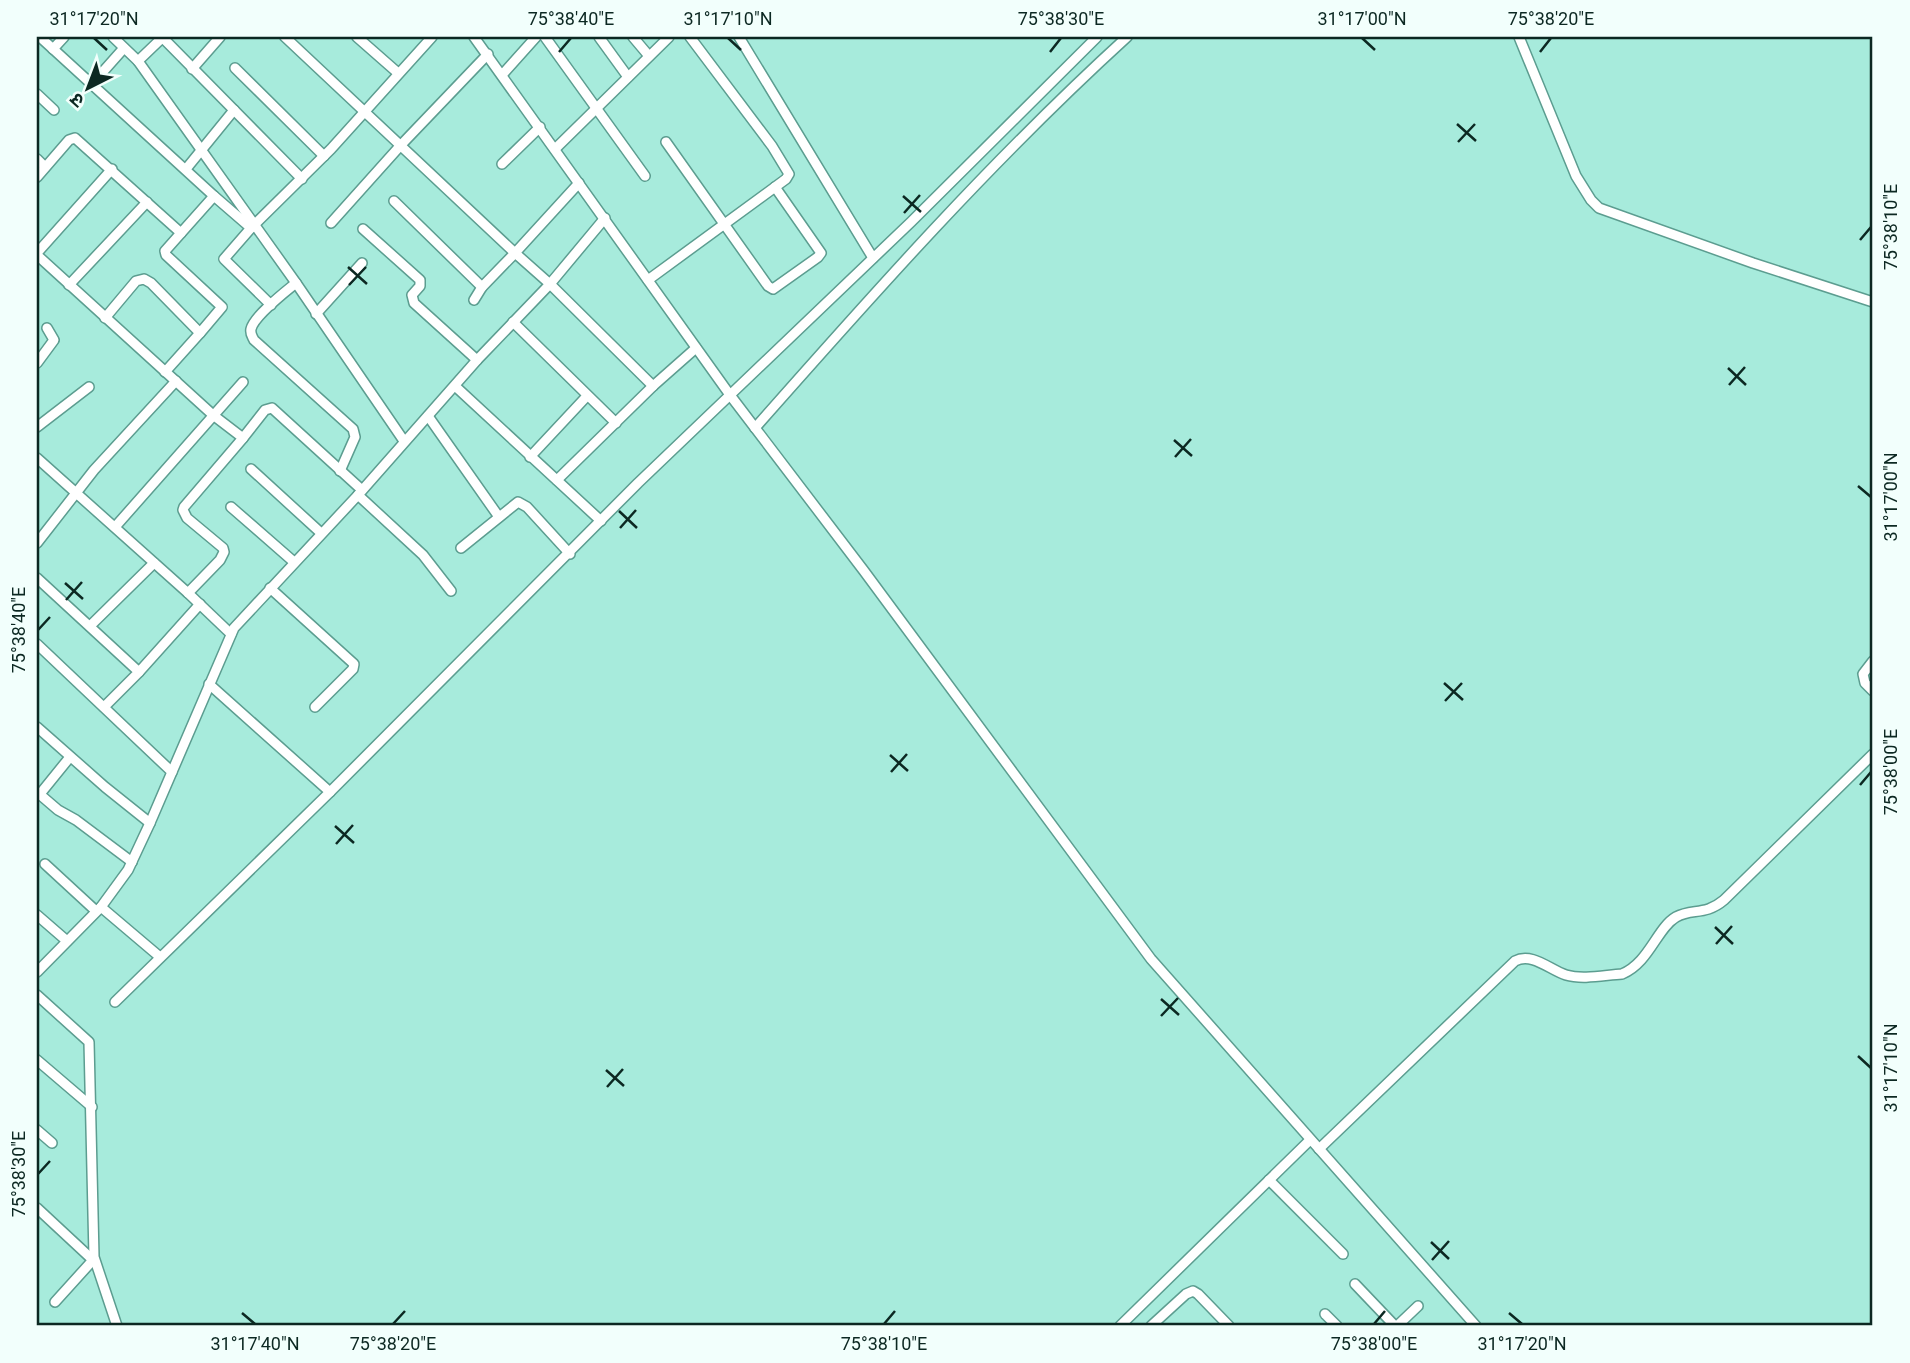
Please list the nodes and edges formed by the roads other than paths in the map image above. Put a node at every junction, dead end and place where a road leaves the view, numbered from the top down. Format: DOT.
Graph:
graph roads {
  1 [pos="40,37"];
  2 [pos="64,37"];
  3 [pos="113,37"];
  4 [pos="162,37"];
  5 [pos="220,37"];
  6 [pos="285,37"];
  7 [pos="357,37"];
  8 [pos="432,37"];
  9 [pos="474,37"];
  10 [pos="536,37"];
  11 [pos="545,37"];
  12 [pos="598,37"];
  13 [pos="633,37"];
  14 [pos="669,37"];
  15 [pos="690,37"];
  16 [pos="739,37"];
  17 [pos="1097,37"];
  18 [pos="1127,37"];
  19 [pos="1518,37"];
  20 [pos="124,48"];
  21 [pos="53,49"];
  22 [pos="488,54"];
  23 [pos="649,56"];
  24 [pos="138,61"];
  25 [pos="192,68"];
  26 [pos="235,68"];
  27 [pos="398,73"];
  28 [pos="502,75"];
  29 [pos="628,77"];
  30 [pos="92,84"];
  31 [pos="37,94"];
  32 [pos="595,109"];
  33 [pos="54,110"];
  34 [pos="234,110"];
  35 [pos="365,110"];
  36 [pos="540,127"];
  37 [pos="666,142"];
  38 [pos="400,146"];
  39 [pos="555,149"];
  40 [pos="203,150"];
  41 [pos="324,156"];
  42 [pos="37,159"];
  43 [pos="502,164"];
  44 [pos="46,167"];
  45 [pos="113,169"];
  46 [pos="186,169"];
  47 [pos="645,176"];
  48 [pos="37,177"];
  49 [pos="302,179"];
  50 [pos="579,183"];
  51 [pos="775,187"];
  52 [pos="215,196"];
  53 [pos="394,201"];
  54 [pos="147,202"];
  55 [pos="605,218"];
  56 [pos="331,223"];
  57 [pos="725,224"];
  58 [pos="253,227"];
  59 [pos="363,229"];
  60 [pos="181,233"];
  61 [pos="515,253"];
  62 [pos="37,254"];
  63 [pos="873,258"];
  64 [pos="362,263"];
  65 [pos="648,280"];
  66 [pos="296,283"];
  67 [pos="550,284"];
  68 [pos="69,285"];
  69 [pos="482,287"];
  70 [pos="474,300"];
  71 [pos="1873,302"];
  72 [pos="271,305"];
  73 [pos="316,314"];
  74 [pos="105,318"];
  75 [pos="513,322"];
  76 [pos="47,328"];
  77 [pos="200,333"];
  78 [pos="696,348"];
  79 [pos="477,360"];
  80 [pos="37,363"];
  81 [pos="165,372"];
  82 [pos="176,381"];
  83 [pos="243,382"];
  84 [pos="455,386"];
  85 [pos="653,386"];
  86 [pos="89,387"];
  87 [pos="730,395"];
  88 [pos="587,396"];
  89 [pos="213,415"];
  90 [pos="428,416"];
  91 [pos="616,423"];
  92 [pos="37,427"];
  93 [pos="755,428"];
  94 [pos="243,438"];
  95 [pos="404,441"];
  96 [pos="530,457"];
  97 [pos="38,462"];
  98 [pos="251,469"];
  99 [pos="340,471"];
  100 [pos="557,480"];
  101 [pos="77,493"];
  102 [pos="360,493"];
  103 [pos="231,507"];
  104 [pos="499,517"];
  105 [pos="601,521"];
  106 [pos="116,527"];
  107 [pos="321,533"];
  108 [pos="38,539"];
  109 [pos="461,548"];
  110 [pos="570,554"];
  111 [pos="294,562"];
  112 [pos="154,563"];
  113 [pos="37,578"];
  114 [pos="270,588"];
  115 [pos="451,591"];
  116 [pos="188,593"];
  117 [pos="200,604"];
  118 [pos="90,626"];
  119 [pos="231,634"];
  120 [pos="37,644"];
  121 [pos="1873,661"];
  122 [pos="139,672"];
  123 [pos="209,684"];
  124 [pos="1873,691"];
  125 [pos="104,708"];
  126 [pos="315,708"];
  127 [pos="37,727"];
  128 [pos="1873,754"];
  129 [pos="70,757"];
  130 [pos="172,772"];
  131 [pos="330,792"];
  132 [pos="38,793"];
  133 [pos="150,823"];
  134 [pos="132,862"];
  135 [pos="45,864"];
  136 [pos="98,909"];
  137 [pos="37,915"];
  138 [pos="66,941"];
  139 [pos="160,957"];
  140 [pos="37,972"];
  141 [pos="37,995"];
  142 [pos="115,1002"];
  143 [pos="37,1060"];
  144 [pos="92,1107"];
  145 [pos="37,1130"];
  146 [pos="1310,1140"];
  147 [pos="52,1143"];
  148 [pos="1319,1150"];
  149 [pos="1269,1180"];
  150 [pos="37,1208"];
  151 [pos="1343,1254"];
  152 [pos="93,1261"];
  153 [pos="1355,1284"];
  154 [pos="55,1302"];
  155 [pos="1418,1306"];
  156 [pos="1325,1314"];
  157 [pos="117,1326"];
  158 [pos="1120,1326"];
  159 [pos="1151,1326"];
  160 [pos="1229,1326"];
  161 [pos="1337,1326"];
  162 [pos="1396,1326"];
  163 [pos="1476,1326"];
  1 -- 21 [label="street"];
  2 -- 21 [label="street"];
  3 -- 20 [label="street"];
  4 -- 24 [label="street"];
  4 -- 25 [label="street"];
  5 -- 25 [label="street"];
  6 -- 35 [label="street"];
  7 -- 27 [label="street"];
  8 -- 27 [label="street"];
  9 -- 22 [label="street"];
  10 -- 28 [label="street"];
  11 -- 32 [label="street"];
  12 -- 29 [label="street"];
  13 -- 23 [label="street"];
  14 -- 23 [label="street"];
  15 -- 51 [label="street"];
  16 -- 63 [label="street"];
  17 -- 63 [label="street"];
  18 -- 93 [label="street"];
  19 -- 71 [label="street"];
  20 -- 24 [label="street"];
  20 -- 30 [label="street"];
  21 -- 30 [label="street"];
  22 -- 28 [label="street"];
  22 -- 38 [label="street"];
  23 -- 29 [label="street"];
  24 -- 40 [label="street"];
  25 -- 34 [label="street"];
  26 -- 41 [label="street"];
  27 -- 35 [label="street"];
  28 -- 36 [label="street"];
  29 -- 32 [label="street"];
  30 -- 46 [label="street"];
  31 -- 33 [label="street"];
  32 -- 39 [label="street"];
  32 -- 47 [label="street"];
  34 -- 40 [label="street"];
  34 -- 49 [label="street"];
  35 -- 38 [label="street"];
  35 -- 41 [label="street"];
  36 -- 39 [label="street"];
  36 -- 43 [label="street"];
  37 -- 57 [label="street"];
  38 -- 56 [label="street"];
  38 -- 61 [label="street"];
  39 -- 50 [label="street"];
  40 -- 46 [label="street"];
  40 -- 58 [label="street"];
  41 -- 49 [label="street"];
  42 -- 44 [label="street"];
  44 -- 45 [label="street"];
  44 -- 48 [label="street"];
  45 -- 54 [label="street"];
  45 -- 62 [label="street"];
  46 -- 52 [label="street"];
  49 -- 58 [label="street"];
  50 -- 55 [label="street"];
  50 -- 61 [label="street"];
  51 -- 57 [label="street"];
  51 -- 57 [label="street"];
  52 -- 58 [label="street"];
  52 -- 60 [label="street"];
  53 -- 69 [label="street"];
  54 -- 60 [label="street"];
  54 -- 68 [label="street"];
  55 -- 65 [label="street"];
  55 -- 67 [label="street"];
  57 -- 65 [label="street"];
  58 -- 66 [label="street"];
  58 -- 72 [label="street"];
  59 -- 79 [label="street"];
  60 -- 77 [label="street"];
  61 -- 67 [label="street"];
  61 -- 69 [label="street"];
  62 -- 68 [label="street"];
  63 -- 87 [label="street"];
  64 -- 73 [label="street"];
  65 -- 78 [label="street"];
  66 -- 72 [label="street"];
  66 -- 73 [label="street"];
  67 -- 75 [label="street"];
  67 -- 85 [label="street"];
  68 -- 74 [label="street"];
  69 -- 70 [label="street"];
  72 -- 99 [label="street"];
  73 -- 95 [label="street"];
  74 -- 77 [label="street"];
  74 -- 81 [label="street"];
  75 -- 79 [label="street"];
  75 -- 88 [label="street"];
  76 -- 80 [label="street"];
  77 -- 81 [label="street"];
  78 -- 85 [label="street"];
  78 -- 87 [label="street"];
  79 -- 84 [label="street"];
  81 -- 82 [label="street"];
  82 -- 89 [label="street"];
  82 -- 101 [label="street"];
  83 -- 89 [label="street"];
  84 -- 90 [label="street"];
  84 -- 96 [label="street"];
  85 -- 91 [label="street"];
  86 -- 92 [label="street"];
  87 -- 93 [label="street"];
  87 -- 105 [label="street"];
  88 -- 91 [label="street"];
  88 -- 96 [label="street"];
  89 -- 94 [label="street"];
  89 -- 106 [label="street"];
  90 -- 95 [label="street"];
  90 -- 104 [label="street"];
  91 -- 100 [label="street"];
  93 -- 146 [label="street"];
  94 -- 99 [label="street"];
  94 -- 116 [label="street"];
  95 -- 102 [label="street"];
  96 -- 100 [label="street"];
  97 -- 101 [label="street"];
  98 -- 107 [label="street"];
  99 -- 102 [label="street"];
  100 -- 105 [label="street"];
  101 -- 106 [label="street"];
  101 -- 108 [label="street"];
  102 -- 107 [label="street"];
  102 -- 115 [label="street"];
  103 -- 111 [label="street"];
  104 -- 109 [label="street"];
  104 -- 110 [label="street"];
  105 -- 110 [label="street"];
  106 -- 112 [label="street"];
  107 -- 111 [label="street"];
  110 -- 131 [label="street"];
  111 -- 114 [label="street"];
  112 -- 116 [label="street"];
  112 -- 118 [label="street"];
  113 -- 118 [label="street"];
  114 -- 119 [label="street"];
  114 -- 126 [label="street"];
  116 -- 117 [label="street"];
  117 -- 119 [label="street"];
  117 -- 122 [label="street"];
  118 -- 122 [label="street"];
  119 -- 123 [label="street"];
  120 -- 125 [label="street"];
  121 -- 124 [label="street"];
  122 -- 125 [label="street"];
  123 -- 130 [label="street"];
  123 -- 131 [label="street"];
  125 -- 130 [label="street"];
  127 -- 129 [label="street"];
  128 -- 148 [label="street"];
  129 -- 132 [label="street"];
  129 -- 133 [label="street"];
  130 -- 133 [label="street"];
  131 -- 139 [label="street"];
  132 -- 134 [label="street"];
  133 -- 134 [label="street"];
  134 -- 136 [label="street"];
  135 -- 136 [label="street"];
  136 -- 138 [label="street"];
  136 -- 139 [label="street"];
  137 -- 138 [label="street"];
  138 -- 140 [label="street"];
  139 -- 142 [label="street"];
  141 -- 144 [label="street"];
  143 -- 144 [label="street"];
  144 -- 152 [label="street"];
  145 -- 147 [label="street"];
  146 -- 148 [label="street"];
  146 -- 149 [label="street"];
  148 -- 163 [label="street"];
  149 -- 151 [label="street"];
  149 -- 158 [label="street"];
  150 -- 152 [label="street"];
  152 -- 154 [label="street"];
  152 -- 157 [label="street"];
  153 -- 162 [label="street"];
  155 -- 162 [label="street"];
  156 -- 161 [label="street"];
  159 -- 160 [label="street"];
}
